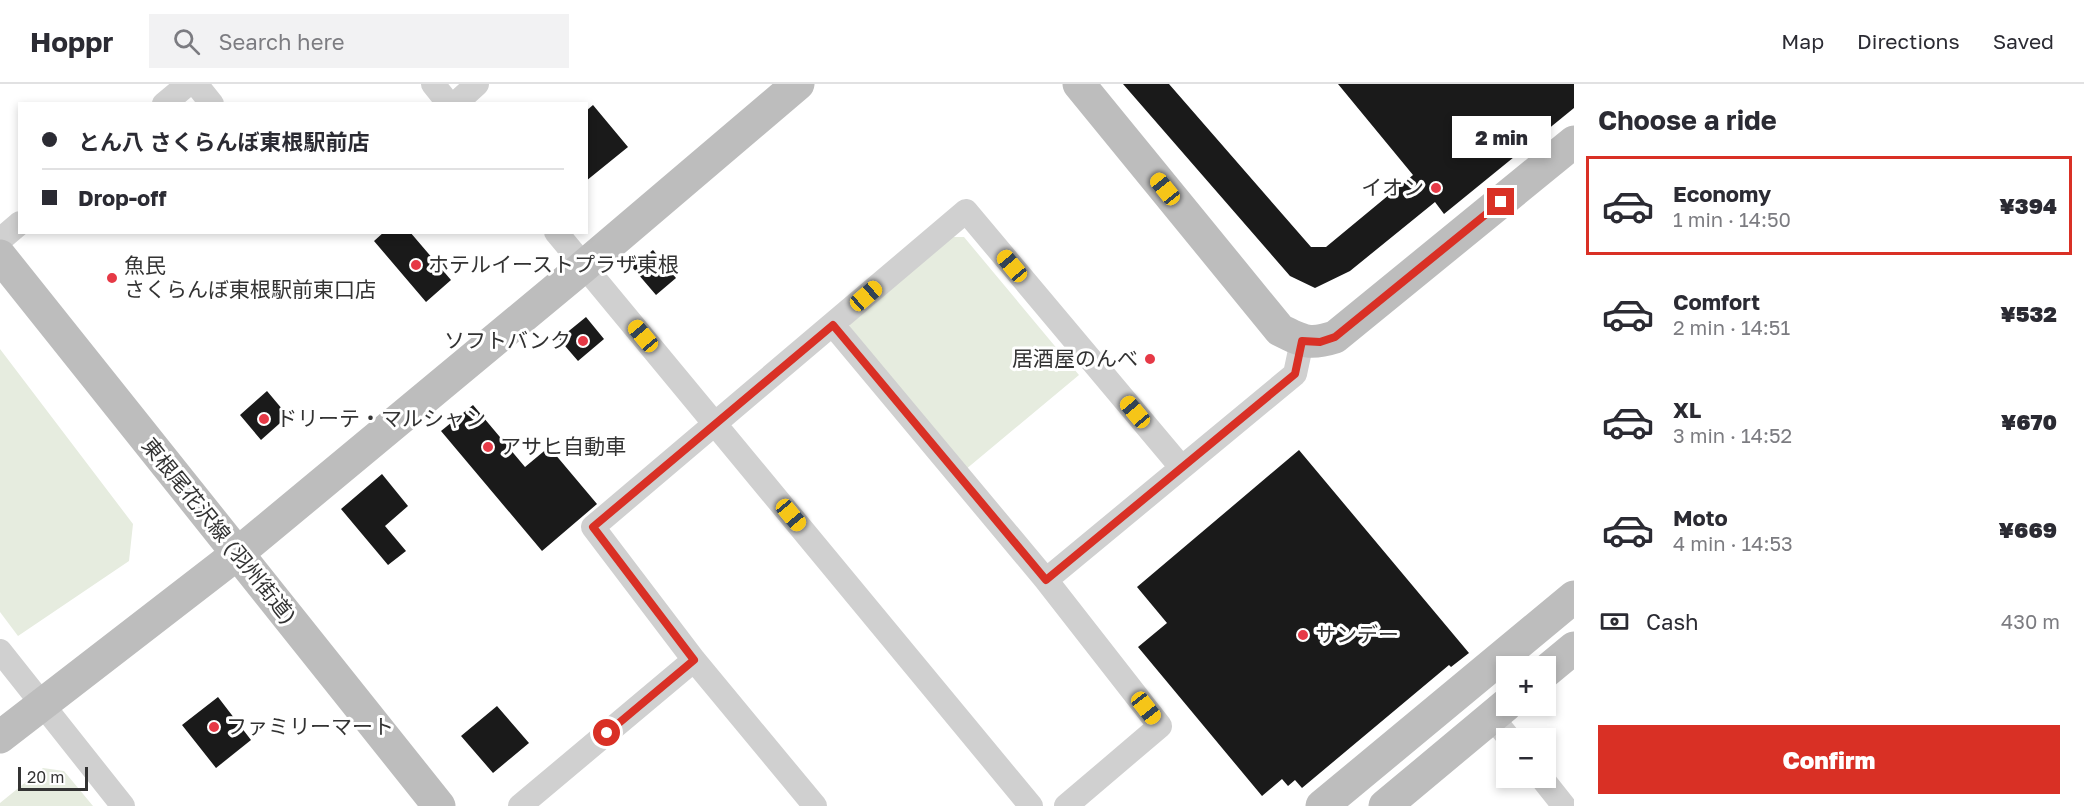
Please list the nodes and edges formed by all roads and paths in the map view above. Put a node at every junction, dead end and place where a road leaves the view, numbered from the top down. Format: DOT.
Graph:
graph roads {
  1 [pos="188,84"];
  2 [pos="195,84"];
  3 [pos="433,84"];
  4 [pos="477,84"];
  5 [pos="798,84"];
  6 [pos="1079,84"];
  7 [pos="166,102"];
  8 [pos="210,102"];
  9 [pos="447,102"];
  10 [pos="457,102"];
  11 [pos="1574,141"];
  12 [pos="18,225"];
  13 [pos="558,234"];
  14 [pos="0,240"];
  15 [pos="0,256"];
  16 [pos="584,266"];
  17 [pos="833,325"];
  18 [pos="1302,341"];
  19 [pos="716,424"];
  20 [pos="1181,467"];
  21 [pos="237,554"];
  22 [pos="1046,580"];
  23 [pos="1574,597"];
  24 [pos="1574,648"];
  25 [pos="0,651"];
  26 [pos="694,660"];
  27 [pos="1556,663"];
  28 [pos="43,704"];
  29 [pos="1502,720"];
  30 [pos="0,737"];
  31 [pos="1549,788"];
  32 [pos="123,806"];
  33 [pos="439,806"];
  34 [pos="520,806"];
  35 [pos="815,806"];
  36 [pos="1031,806"];
  37 [pos="1066,806"];
  38 [pos="1322,806"];
  39 [pos="1385,806"];
  40 [pos="1564,806"];
  1 -- 7 [label="street"];
  2 -- 8 [label="street"];
  3 -- 9 [label="street"];
  4 -- 10 [label="street"];
  5 -- 16 [label="street"];
  6 -- 18 [label="street"];
  11 -- 18 [label="street"];
  12 -- 14 [label="street"];
  13 -- 16 [label="street"];
  15 -- 21 [label="street, 東根尾花沢線 (羽州街道)"];
  16 -- 19 [label="street"];
  16 -- 21 [label="street"];
  17 -- 19 [label="street"];
  17 -- 20 [label="street"];
  17 -- 22 [label="street"];
  18 -- 20 [label="street"];
  19 -- 26 [label="street"];
  19 -- 36 [label="street"];
  20 -- 22 [label="street"];
  21 -- 28 [label="street"];
  21 -- 33 [label="street, 東根尾花沢線 (羽州街道)"];
  22 -- 37 [label="street"];
  23 -- 38 [label="street"];
  24 -- 27 [label="street"];
  25 -- 28 [label="street"];
  26 -- 34 [label="street"];
  26 -- 35 [label="street"];
  28 -- 30 [label="street"];
  28 -- 32 [label="street"];
  29 -- 39 [label="street"];
  31 -- 40 [label="street"];
}
